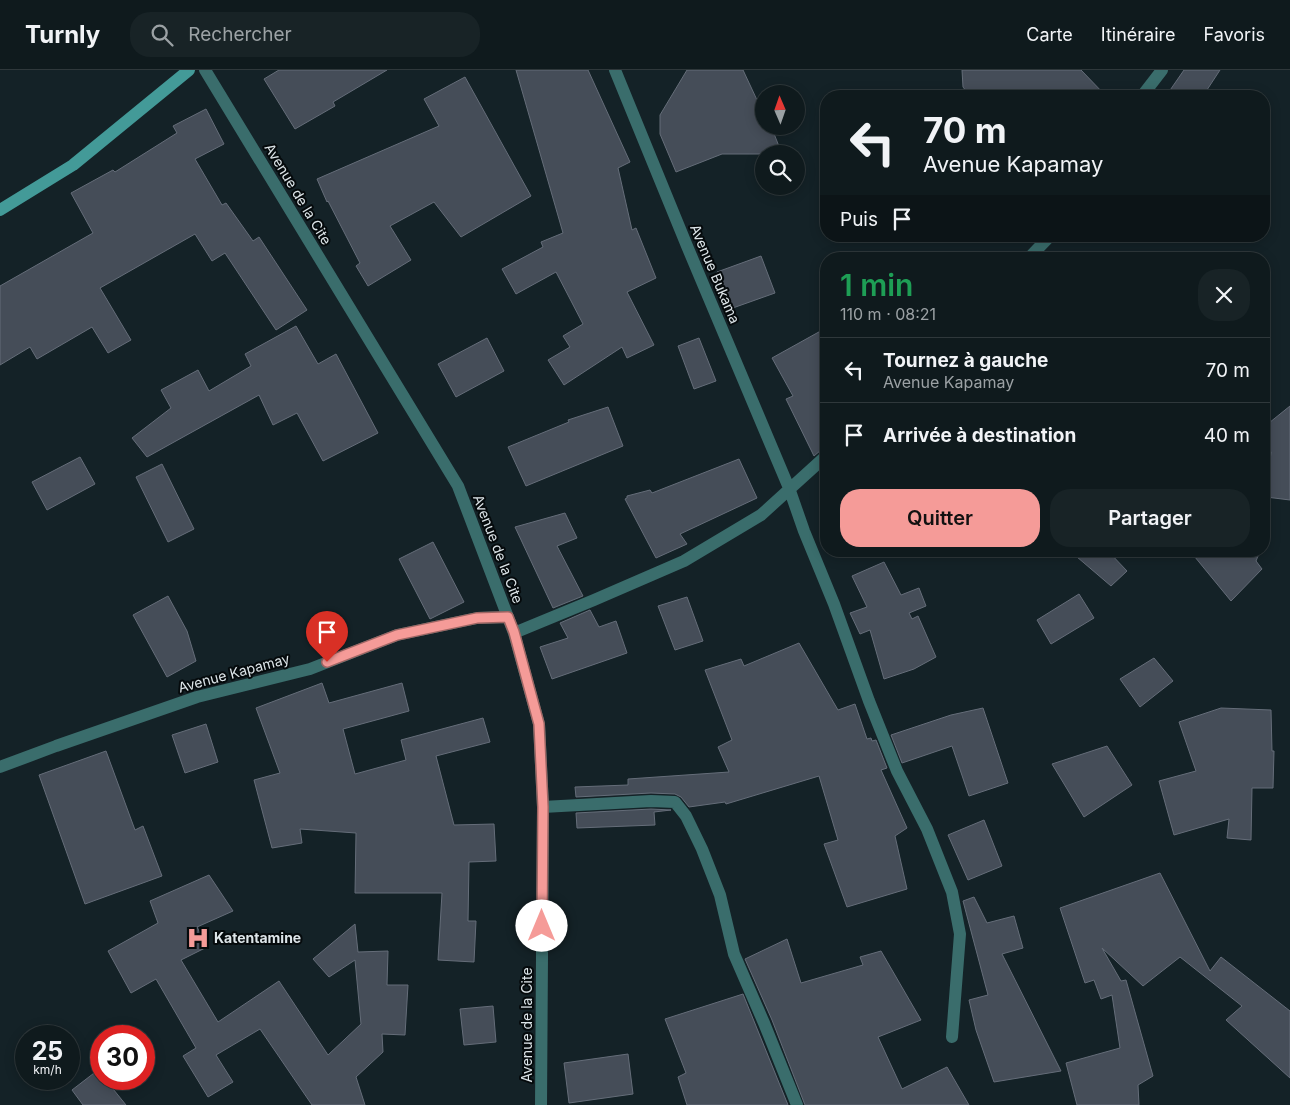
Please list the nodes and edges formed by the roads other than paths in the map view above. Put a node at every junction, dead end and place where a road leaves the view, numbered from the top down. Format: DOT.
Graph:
graph roads {
  1 [pos="189,70"];
  2 [pos="205,70"];
  3 [pos="615,70"];
  4 [pos="1162,70"];
  5 [pos="1147,90"];
  6 [pos="0,210"];
  7 [pos="1044,242"];
  8 [pos="1035,252"];
  9 [pos="820,461"];
  10 [pos="789,488"];
  11 [pos="508,617"];
  12 [pos="514,632"];
  13 [pos="0,767"];
  14 [pos="543,807"];
  15 [pos="952,1037"];
  16 [pos="541,1105"];
  17 [pos="797,1105"];
  1 -- 6 [label="main road"];
  2 -- 11 [label="street, Avenue de la Cite"];
  3 -- 10 [label="street, Avenue Bukama"];
  4 -- 5 [label="street"];
  7 -- 8 [label="street"];
  9 -- 10 [label="street"];
  10 -- 12 [label="street"];
  10 -- 15 [label="street, Avenue Bukama"];
  11 -- 12 [label="street, Avenue de la Cite"];
  11 -- 13 [label="street, Avenue Kapamay"];
  12 -- 14 [label="street, Avenue de la Cite"];
  14 -- 16 [label="street, Avenue de la Cite"];
  14 -- 17 [label="street"];
}
